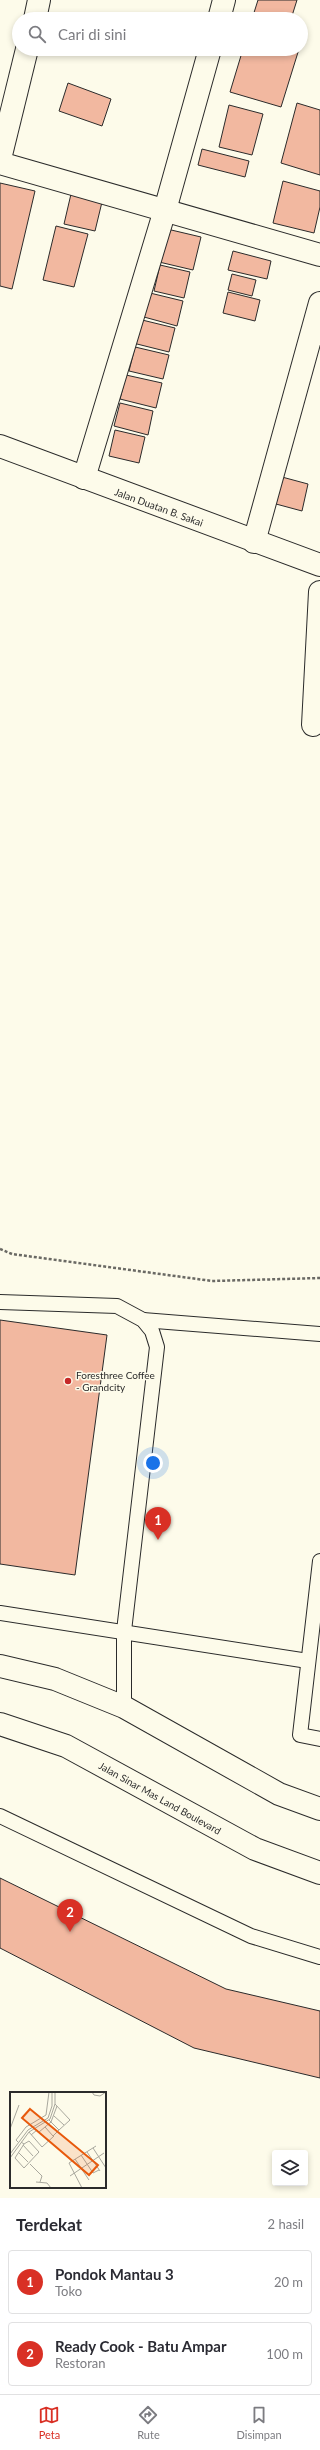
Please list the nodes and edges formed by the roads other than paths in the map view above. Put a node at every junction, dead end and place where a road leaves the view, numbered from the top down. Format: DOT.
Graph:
graph roads {
  1 [pos="39,0"];
  2 [pos="224,0"];
  3 [pos="36,12"];
  4 [pos="221,12"];
  5 [pos="25,56"];
  6 [pos="208,56"];
  7 [pos="0,159"];
  8 [pos="0,163"];
  9 [pos="166,210"];
  10 [pos="320,255"];
  11 [pos="320,303"];
  12 [pos="0,446"];
  13 [pos="84,478"];
  14 [pos="254,542"];
  15 [pos="320,565"];
  16 [pos="320,592"];
  17 [pos="313,725"];
  18 [pos="0,1302"];
  19 [pos="143,1320"];
  20 [pos="320,1334"];
  21 [pos="320,1560"];
  22 [pos="0,1613"];
  23 [pos="124,1631"];
  24 [pos="308,1661"];
  25 [pos="0,1666"];
  26 [pos="124,1707"];
  27 [pos="0,1724"];
  28 [pos="320,1739"];
  29 [pos="320,1809"];
  30 [pos="0,1816"];
  31 [pos="320,1873"];
  32 [pos="320,1957"];
  1 -- 3 [label="street"];
  2 -- 4 [label="street"];
  5 -- 7 [label="street"];
  6 -- 9 [label="street"];
  8 -- 9 [label="street"];
  9 -- 10 [label="street"];
  9 -- 13 [label="street"];
  11 -- 14 [label="street"];
  12 -- 13 [label="street, Jalan Duatan B. Sakai"];
  13 -- 14 [label="street, Jalan Duatan B. Sakai"];
  14 -- 15 [label="street, Jalan Duatan B. Sakai"];
  16 -- 17 [label="street"];
  18 -- 19 [label="lane"];
  19 -- 20 [label="lane"];
  19 -- 23 [label="lane"];
  21 -- 24 [label="lane"];
  22 -- 23 [label="lane"];
  23 -- 24 [label="lane"];
  23 -- 26 [label="lane"];
  24 -- 28 [label="lane"];
  25 -- 26 [label="street"];
  26 -- 29 [label="street"];
  27 -- 31 [label="street, Jalan Sinar Mas Land Boulevard"];
  30 -- 32 [label="lane"];
}
